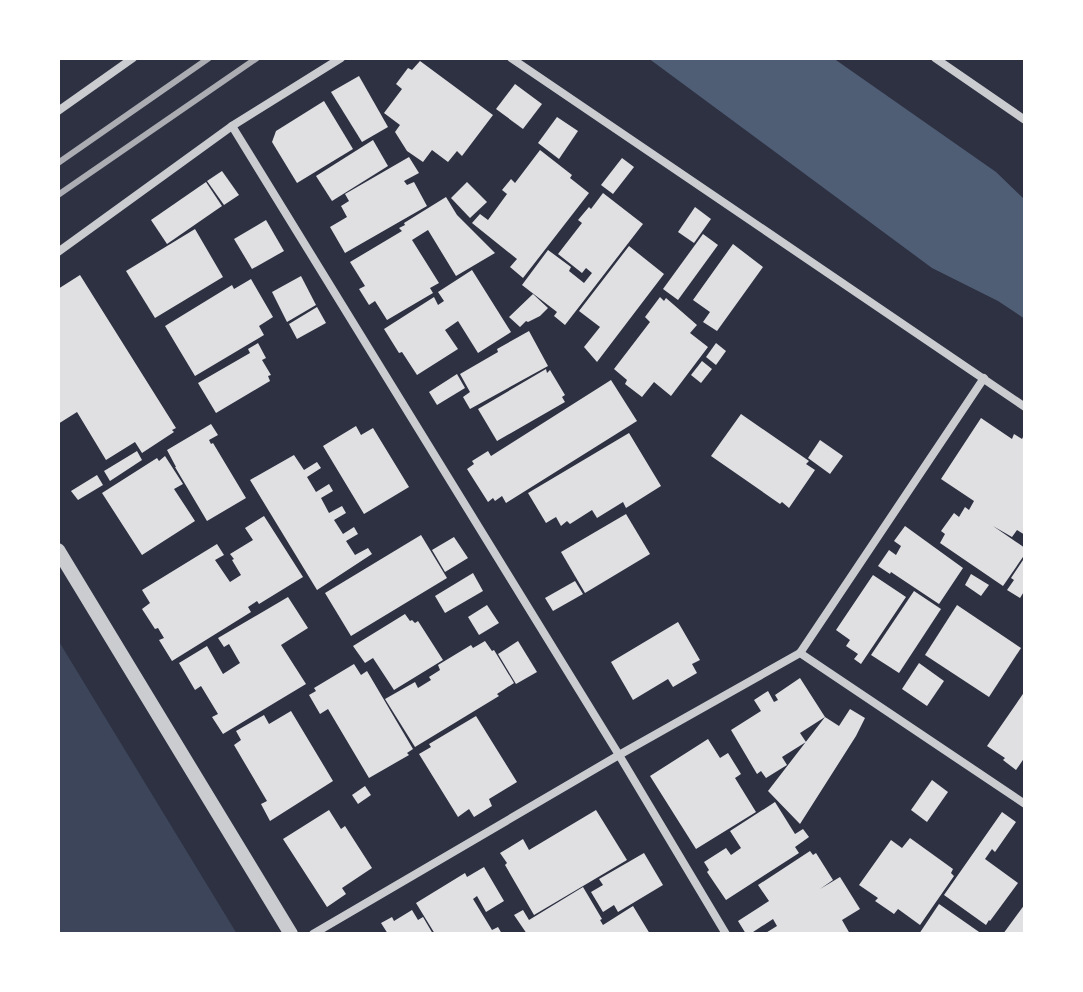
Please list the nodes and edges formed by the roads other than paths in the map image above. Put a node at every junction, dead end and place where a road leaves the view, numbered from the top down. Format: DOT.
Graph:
graph roads {
  1 [pos="133,58"];
  2 [pos="341,58"];
  3 [pos="511,58"];
  4 [pos="935,58"];
  5 [pos="58,111"];
  6 [pos="1025,120"];
  7 [pos="232,126"];
  8 [pos="58,252"];
  9 [pos="984,378"];
  10 [pos="1025,407"];
  11 [pos="58,550"];
  12 [pos="800,653"];
  13 [pos="619,755"];
  14 [pos="1025,804"];
  15 [pos="291,934"];
  16 [pos="313,934"];
  17 [pos="726,934"];
  1 -- 5 [label="street"];
  2 -- 7 [label="street"];
  3 -- 9 [label="street"];
  4 -- 6 [label="street"];
  7 -- 8 [label="street"];
  7 -- 13 [label="street"];
  9 -- 10 [label="street"];
  9 -- 12 [label="street"];
  11 -- 15 [label="street"];
  12 -- 13 [label="street"];
  12 -- 14 [label="street"];
  13 -- 16 [label="street"];
  13 -- 17 [label="street"];
}
